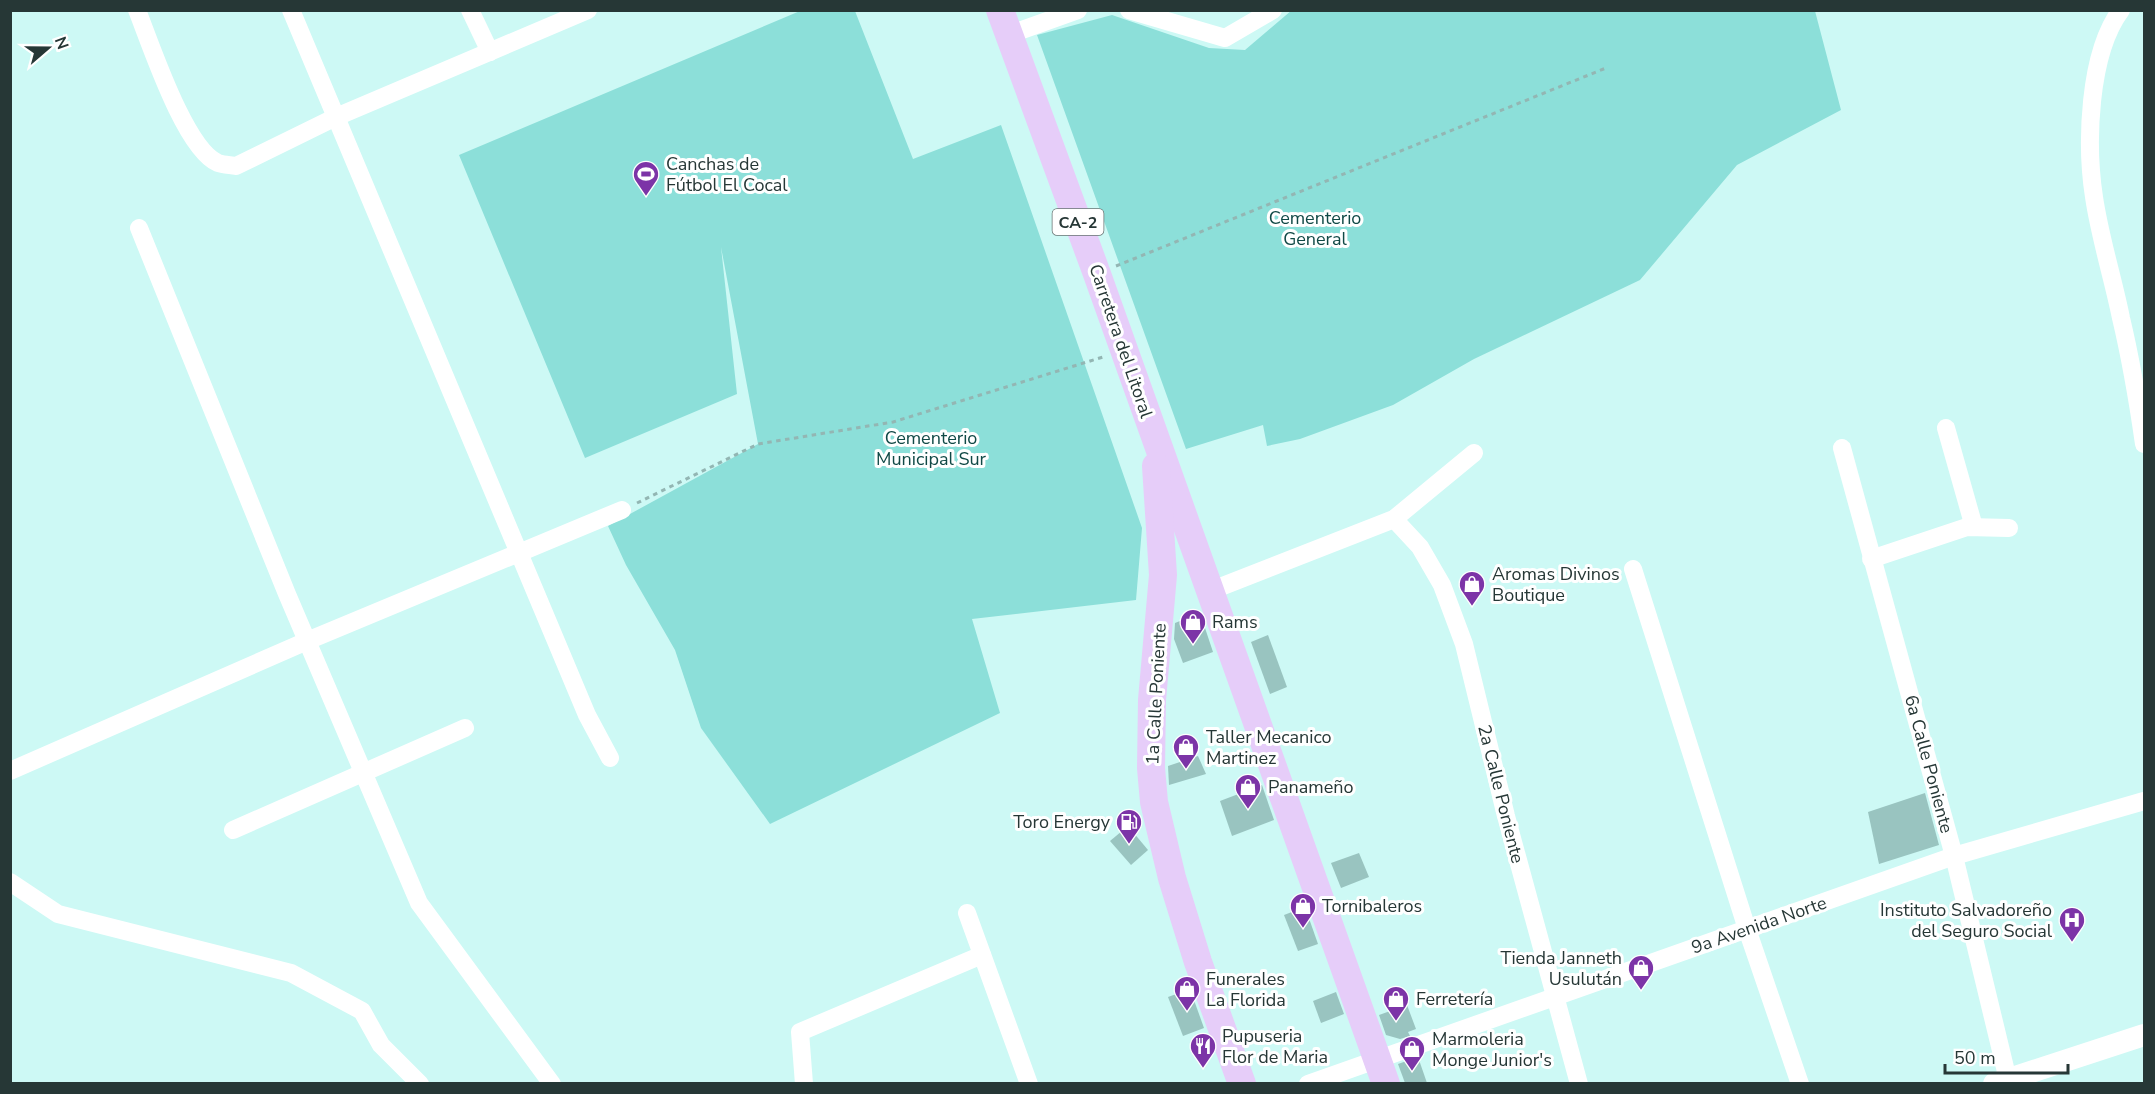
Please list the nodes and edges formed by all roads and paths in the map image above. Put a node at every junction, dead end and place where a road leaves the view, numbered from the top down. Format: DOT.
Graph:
graph roads {
  1 [pos="137,10"];
  2 [pos="291,10"];
  3 [pos="470,10"];
  4 [pos="588,10"];
  5 [pos="1078,10"];
  6 [pos="1129,10"];
  7 [pos="1273,10"];
  8 [pos="2121,10"];
  9 [pos="1004,23"];
  10 [pos="490,52"];
  11 [pos="1606,68"];
  12 [pos="336,117"];
  13 [pos="140,228"];
  14 [pos="1097,274"];
  15 [pos="1125,351"];
  16 [pos="1946,428"];
  17 [pos="1153,434"];
  18 [pos="2145,444"];
  19 [pos="1842,447"];
  20 [pos="1474,453"];
  21 [pos="622,510"];
  22 [pos="1394,519"];
  23 [pos="1974,527"];
  24 [pos="2009,528"];
  25 [pos="521,552"];
  26 [pos="1871,559"];
  27 [pos="1633,569"];
  28 [pos="1163,575"];
  29 [pos="1208,585"];
  30 [pos="307,641"];
  31 [pos="465,728"];
  32 [pos="610,758"];
  33 [pos="10,771"];
  34 [pos="363,773"];
  35 [pos="2145,801"];
  36 [pos="233,830"];
  37 [pos="1954,856"];
  38 [pos="10,882"];
  39 [pos="967,913"];
  40 [pos="1748,929"];
  41 [pos="982,955"];
  42 [pos="1554,996"];
  43 [pos="2145,1035"];
  44 [pos="1377,1057"];
  45 [pos="2004,1082"];
  46 [pos="420,1083"];
  47 [pos="552,1083"];
  48 [pos="804,1083"];
  49 [pos="1029,1083"];
  50 [pos="1242,1083"];
  51 [pos="1308,1083"];
  52 [pos="1386,1083"];
  53 [pos="1579,1083"];
  54 [pos="1800,1083"];
  1 -- 12 [label="street"];
  2 -- 12 [label="street"];
  3 -- 10 [label="street"];
  4 -- 10 [label="street"];
  5 -- 9 [label="street"];
  6 -- 7 [label="street"];
  8 -- 18 [label="street"];
  9 -- 14 [label="main road, Carretera del Litoral / CA-2"];
  10 -- 12 [label="street"];
  11 -- 14 [label="path"];
  12 -- 25 [label="street"];
  13 -- 30 [label="street"];
  14 -- 15 [label="main road, Carretera del Litoral / CA-2"];
  15 -- 17 [label="main road, Carretera del Litoral / CA-2"];
  15 -- 21 [label="path"];
  16 -- 23 [label="street"];
  17 -- 28 [label="main road, 1a Calle Poniente / CA-2"];
  17 -- 29 [label="main road, CA-2"];
  19 -- 26 [label="street, 6a Calle Poniente"];
  20 -- 22 [label="street"];
  21 -- 25 [label="street"];
  22 -- 29 [label="street"];
  22 -- 42 [label="street, 2a Calle Poniente"];
  23 -- 24 [label="street"];
  23 -- 26 [label="street"];
  25 -- 30 [label="street"];
  25 -- 32 [label="street"];
  26 -- 37 [label="street, 6a Calle Poniente"];
  27 -- 40 [label="street"];
  28 -- 29 [label="main road"];
  28 -- 50 [label="main road, 1a Calle Poniente / CA-2"];
  29 -- 44 [label="main road, CA-2"];
  30 -- 33 [label="street"];
  30 -- 34 [label="street"];
  31 -- 34 [label="street"];
  34 -- 36 [label="street"];
  34 -- 47 [label="street"];
  35 -- 37 [label="street, 9a Avenida Norte"];
  37 -- 40 [label="street, 9a Avenida Norte"];
  37 -- 45 [label="street, 6a Calle Poniente"];
  38 -- 46 [label="street"];
  39 -- 41 [label="street"];
  40 -- 42 [label="street, 9a Avenida Norte"];
  40 -- 54 [label="street"];
  41 -- 48 [label="street"];
  41 -- 49 [label="street"];
  42 -- 44 [label="street, 9a Avenida Norte"];
  42 -- 53 [label="street, 2a Calle Poniente"];
  43 -- 45 [label="street"];
  44 -- 51 [label="street, 9a Avenida Norte"];
  44 -- 52 [label="main road, CA-2"];
}
